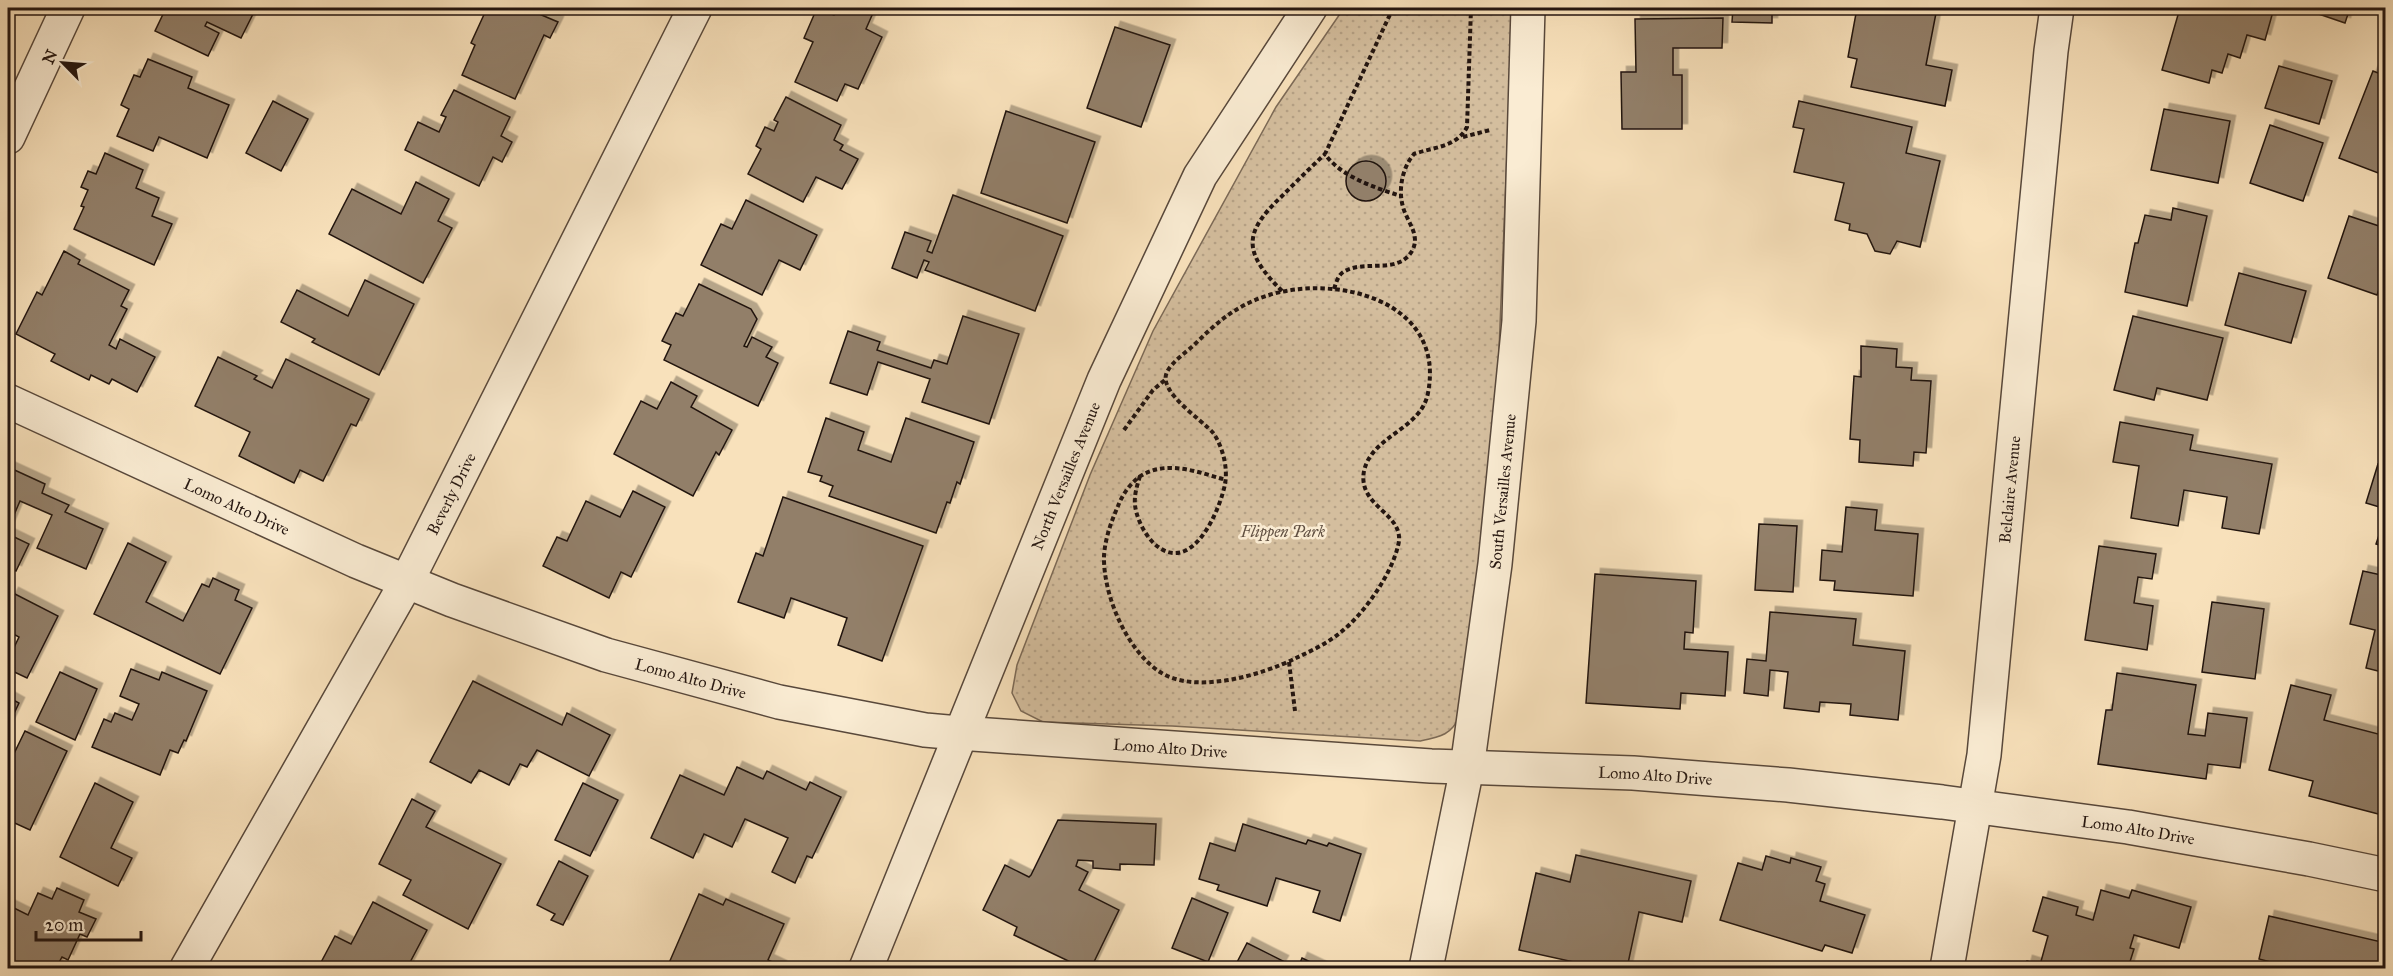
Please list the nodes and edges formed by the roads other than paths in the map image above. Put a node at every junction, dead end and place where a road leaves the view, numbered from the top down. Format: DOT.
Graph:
graph roads {
  1 [pos="68,8"];
  2 [pos="695,8"];
  3 [pos="1310,8"];
  4 [pos="1528,8"];
  5 [pos="2057,8"];
  6 [pos="8,137"];
  7 [pos="8,401"];
  8 [pos="406,582"];
  9 [pos="959,733"];
  10 [pos="1467,768"];
  11 [pos="1976,807"];
  12 [pos="2385,875"];
  13 [pos="187,969"];
  14 [pos="866,969"];
  15 [pos="1426,969"];
  16 [pos="1947,969"];
  1 -- 6 [label="street"];
  2 -- 8 [label="street, Beverly Drive"];
  3 -- 9 [label="street, North Versailles Avenue"];
  4 -- 10 [label="street, South Versailles Avenue"];
  5 -- 11 [label="street, Belclaire Avenue"];
  7 -- 8 [label="street, Lomo Alto Drive"];
  8 -- 9 [label="street, Lomo Alto Drive"];
  8 -- 13 [label="street, Beverly Drive"];
  9 -- 10 [label="street, Lomo Alto Drive"];
  9 -- 14 [label="street, North Versailles Avenue"];
  10 -- 11 [label="street, Lomo Alto Drive"];
  10 -- 15 [label="street, South Versailles Avenue"];
  11 -- 12 [label="street, Lomo Alto Drive"];
  11 -- 16 [label="street, Belclaire Avenue"];
}
